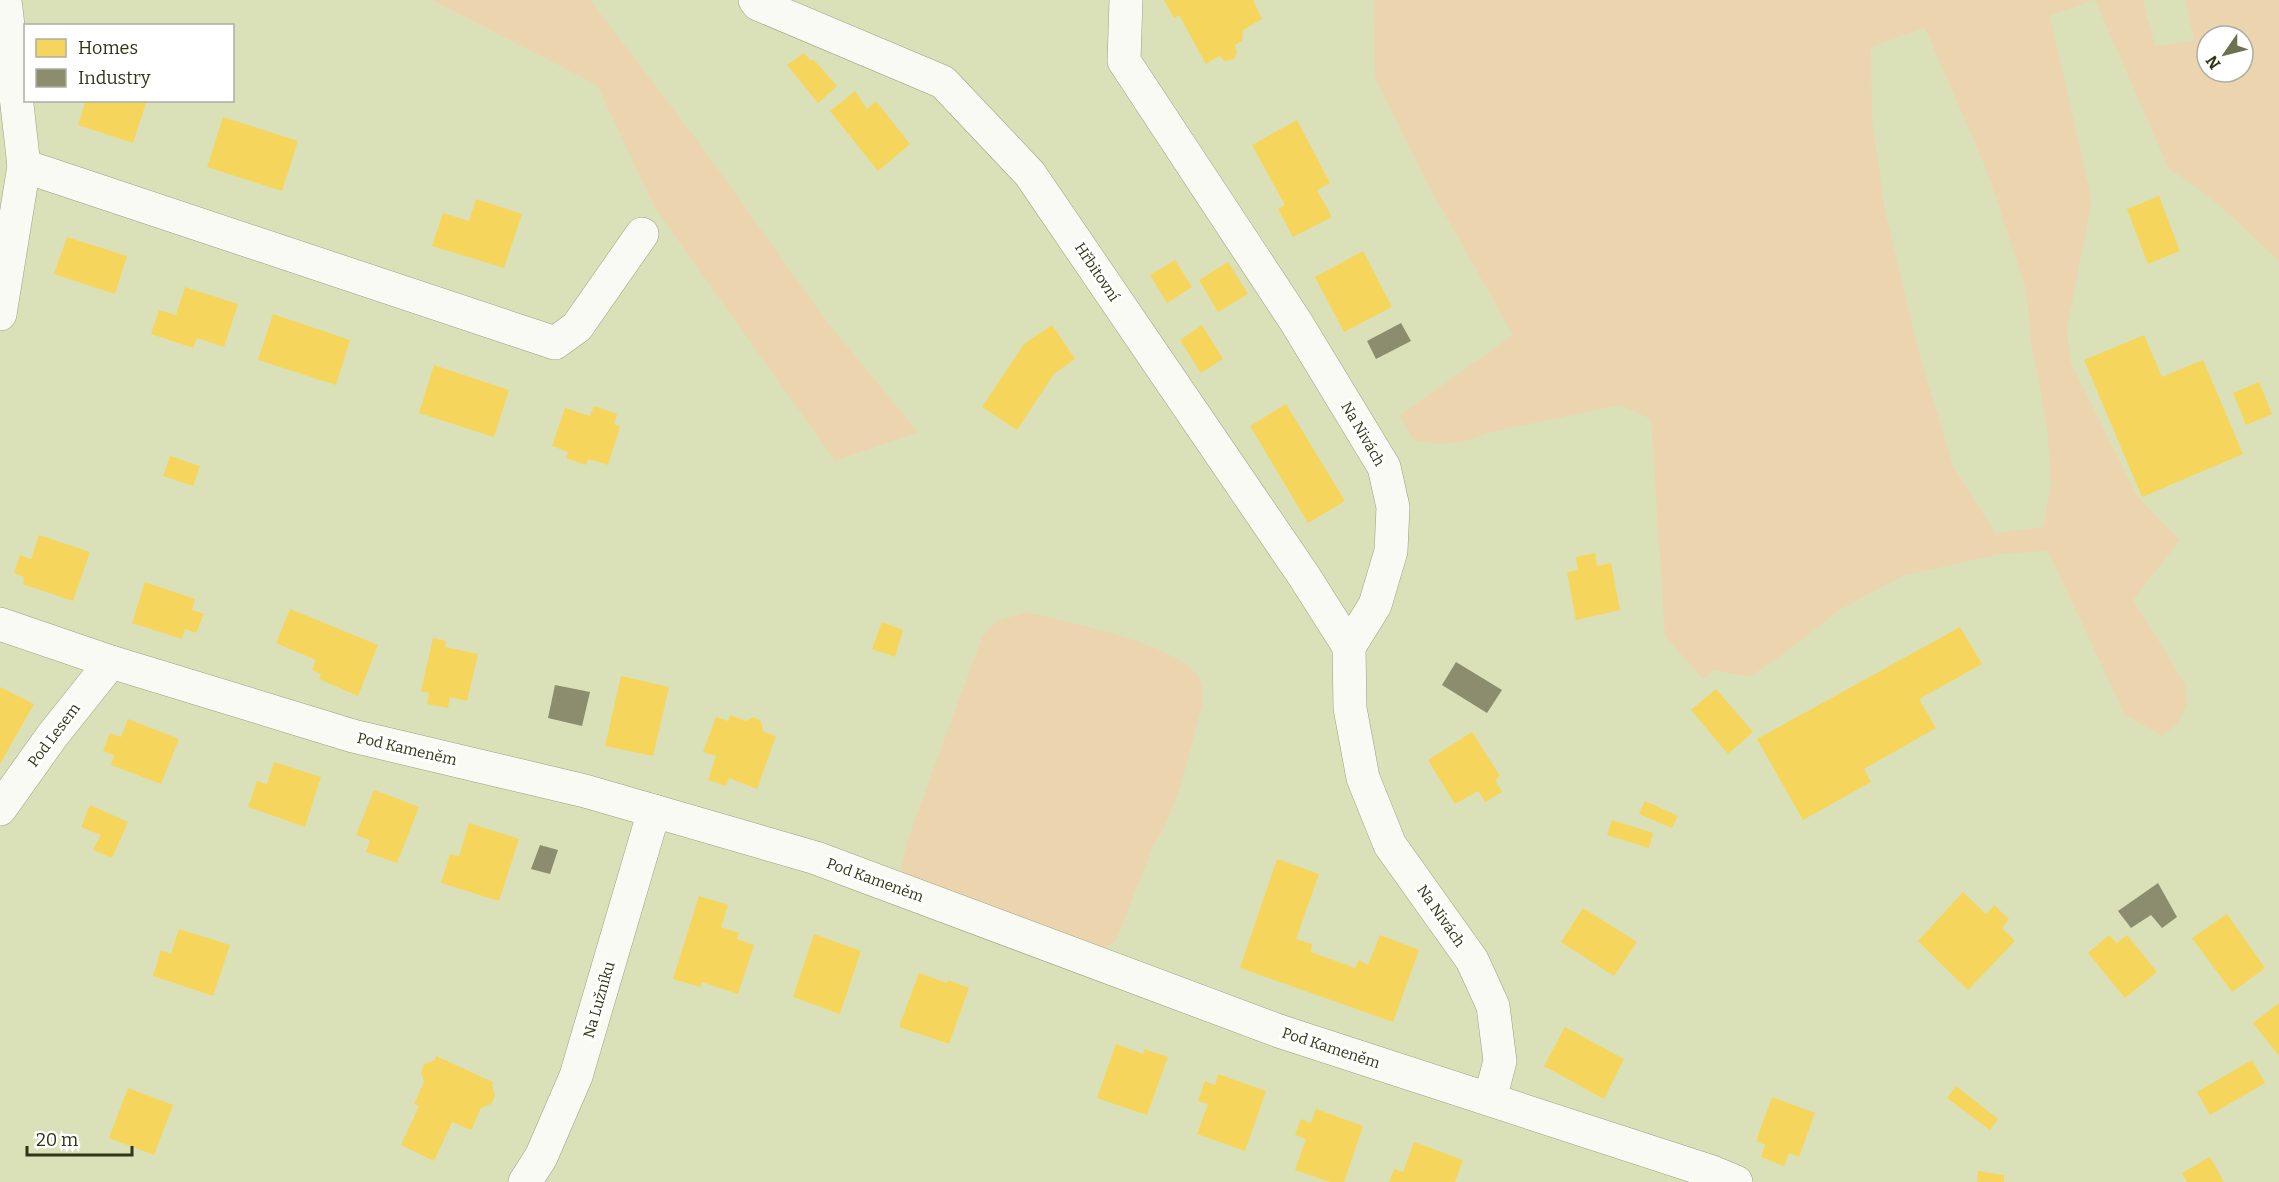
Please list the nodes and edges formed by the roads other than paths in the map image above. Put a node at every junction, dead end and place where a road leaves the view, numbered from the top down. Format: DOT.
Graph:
graph roads {
  1 [pos="5,0"];
  2 [pos="755,0"];
  3 [pos="1126,0"];
  4 [pos="24,166"];
  5 [pos="642,234"];
  6 [pos="0,314"];
  7 [pos="0,624"];
  8 [pos="1348,647"];
  9 [pos="111,662"];
  10 [pos="0,809"];
  11 [pos="654,811"];
  12 [pos="1490,1099"];
  13 [pos="525,1182"];
  14 [pos="1736,1182"];
  1 -- 4 [label="street"];
  2 -- 8 [label="street, Hřbitovní"];
  3 -- 8 [label="street, Na Nivách"];
  4 -- 5 [label="street"];
  4 -- 6 [label="street"];
  7 -- 9 [label="street, Pod Kameněm"];
  8 -- 12 [label="street, Na Nivách"];
  9 -- 10 [label="street, Pod Lesem"];
  9 -- 11 [label="street, Pod Kameněm"];
  11 -- 12 [label="street, Pod Kameněm"];
  11 -- 13 [label="street, Na Lužníku"];
  12 -- 14 [label="street, Pod Kameněm"];
}
